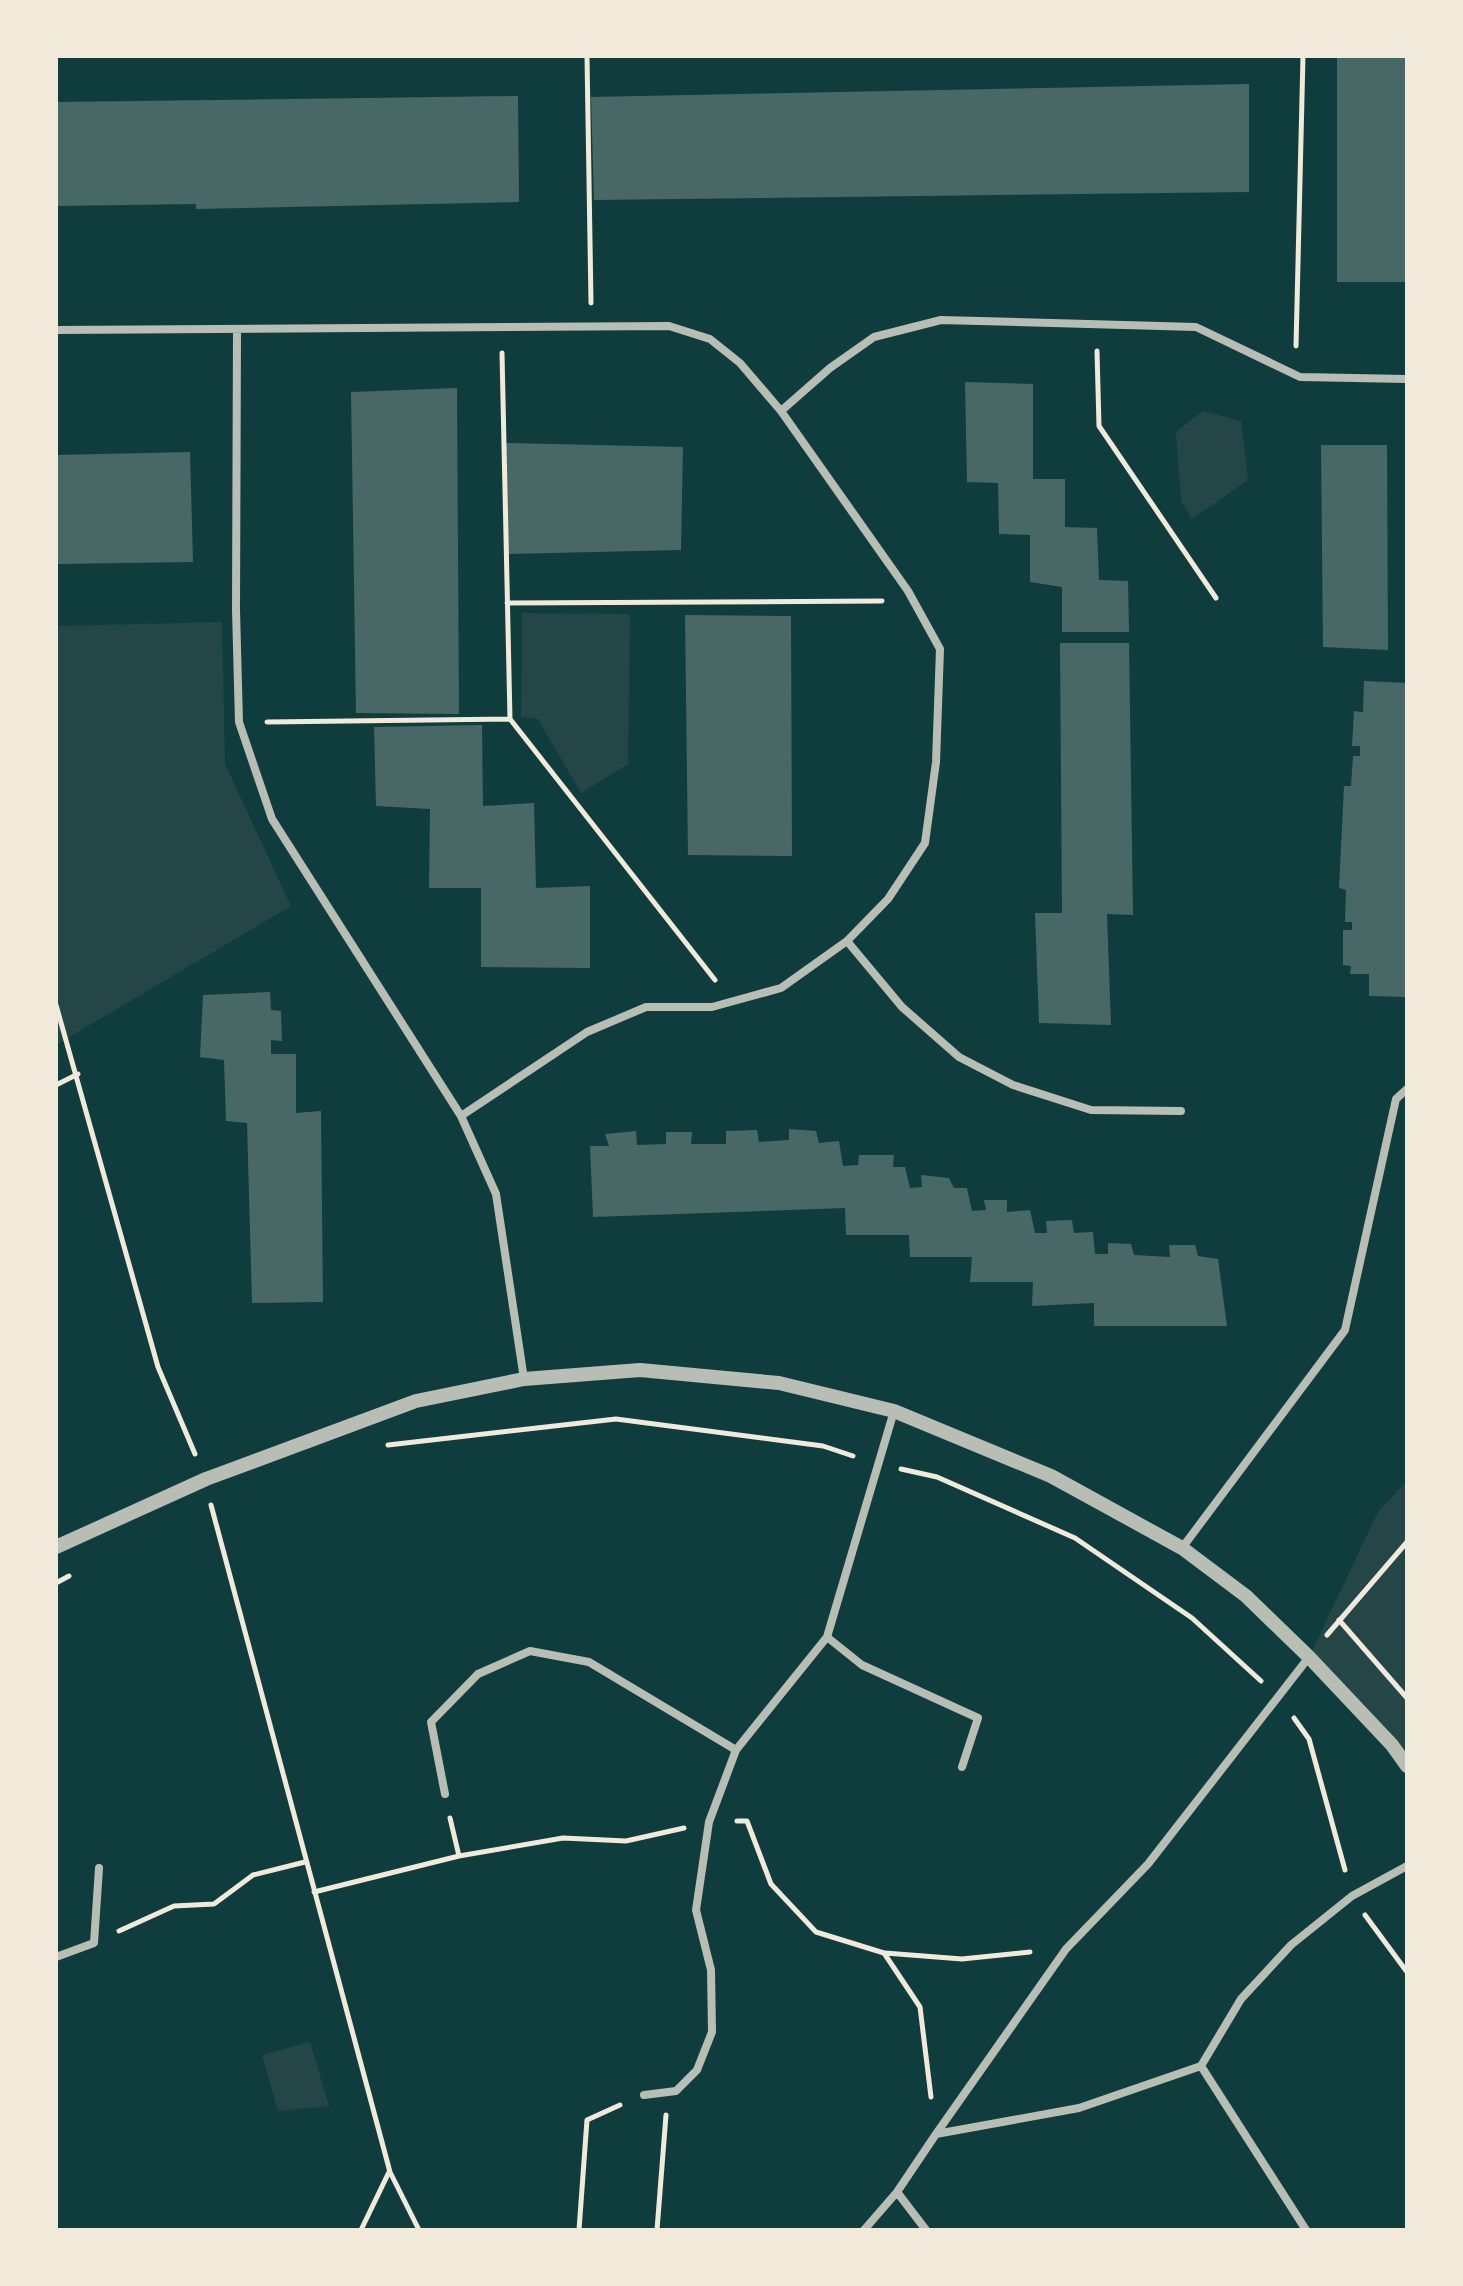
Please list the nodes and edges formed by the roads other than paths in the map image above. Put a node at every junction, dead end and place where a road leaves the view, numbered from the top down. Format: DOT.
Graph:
graph roads {
  1 [pos="237,329"];
  2 [pos="56,330"];
  3 [pos="1407,379"];
  4 [pos="781,411"];
  5 [pos="847,941"];
  6 [pos="1407,1089"];
  7 [pos="1181,1111"];
  8 [pos="461,1116"];
  9 [pos="524,1379"];
  10 [pos="894,1411"];
  11 [pos="56,1547"];
  12 [pos="1182,1548"];
  13 [pos="827,1637"];
  14 [pos="1309,1657"];
  15 [pos="736,1750"];
  16 [pos="1407,1766"];
  17 [pos="962,1767"];
  18 [pos="445,1794"];
  19 [pos="1407,1866"];
  20 [pos="99,1868"];
  21 [pos="56,1957"];
  22 [pos="1201,2066"];
  23 [pos="644,2095"];
  24 [pos="936,2134"];
  25 [pos="897,2192"];
  26 [pos="864,2230"];
  27 [pos="926,2230"];
  28 [pos="1306,2230"];
  1 -- 2 [label="street"];
  1 -- 4 [label="street"];
  1 -- 8 [label="street"];
  3 -- 4 [label="street"];
  4 -- 5 [label="street"];
  5 -- 7 [label="street"];
  5 -- 8 [label="street"];
  6 -- 12 [label="street"];
  8 -- 9 [label="street"];
  9 -- 10 [label="street"];
  9 -- 11 [label="street"];
  10 -- 12 [label="street"];
  10 -- 13 [label="street"];
  12 -- 14 [label="street"];
  13 -- 15 [label="street"];
  13 -- 17 [label="street"];
  14 -- 16 [label="street"];
  14 -- 24 [label="street"];
  15 -- 18 [label="street"];
  15 -- 23 [label="street"];
  19 -- 22 [label="street"];
  20 -- 21 [label="street"];
  22 -- 24 [label="street"];
  22 -- 28 [label="street"];
  24 -- 25 [label="street"];
  25 -- 26 [label="street"];
  25 -- 27 [label="street"];
}
